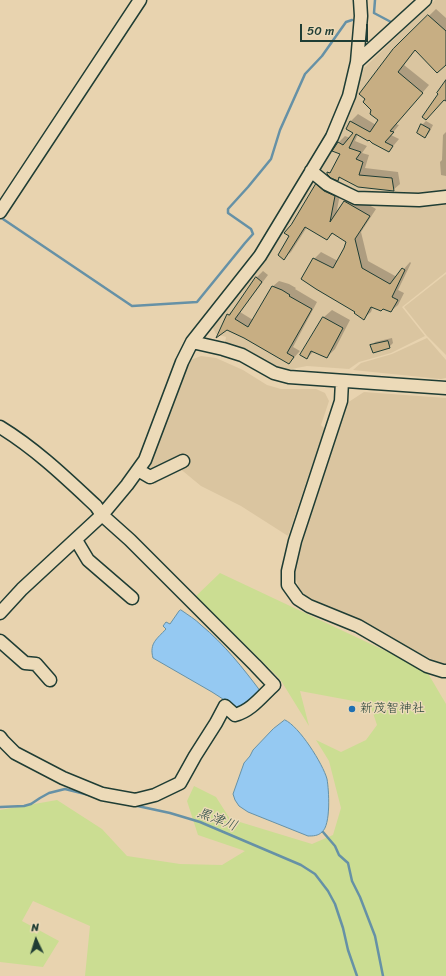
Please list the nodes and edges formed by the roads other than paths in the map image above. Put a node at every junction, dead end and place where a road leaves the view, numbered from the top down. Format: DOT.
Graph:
graph roads {
  1 [pos="140,0"];
  2 [pos="360,0"];
  3 [pos="425,0"];
  4 [pos="357,62"];
  5 [pos="311,171"];
  6 [pos="446,197"];
  7 [pos="0,212"];
  8 [pos="192,342"];
  9 [pos="342,381"];
  10 [pos="446,388"];
  11 [pos="0,427"];
  12 [pos="183,461"];
  13 [pos="138,470"];
  14 [pos="102,516"];
  15 [pos="76,540"];
  16 [pos="132,598"];
  17 [pos="0,613"];
  18 [pos="0,640"];
  19 [pos="446,671"];
  20 [pos="50,680"];
  21 [pos="0,737"];
  1 -- 7 [label="street"];
  2 -- 4 [label="street"];
  3 -- 4 [label="street"];
  4 -- 5 [label="street"];
  5 -- 6 [label="street"];
  5 -- 8 [label="street"];
  8 -- 9 [label="street"];
  8 -- 13 [label="street"];
  9 -- 10 [label="street"];
  9 -- 19 [label="street"];
  11 -- 14 [label="street"];
  12 -- 13 [label="street"];
  13 -- 14 [label="street"];
  14 -- 15 [label="street"];
  14 -- 21 [label="street"];
  15 -- 16 [label="street"];
  15 -- 17 [label="street"];
  18 -- 20 [label="street"];
}
